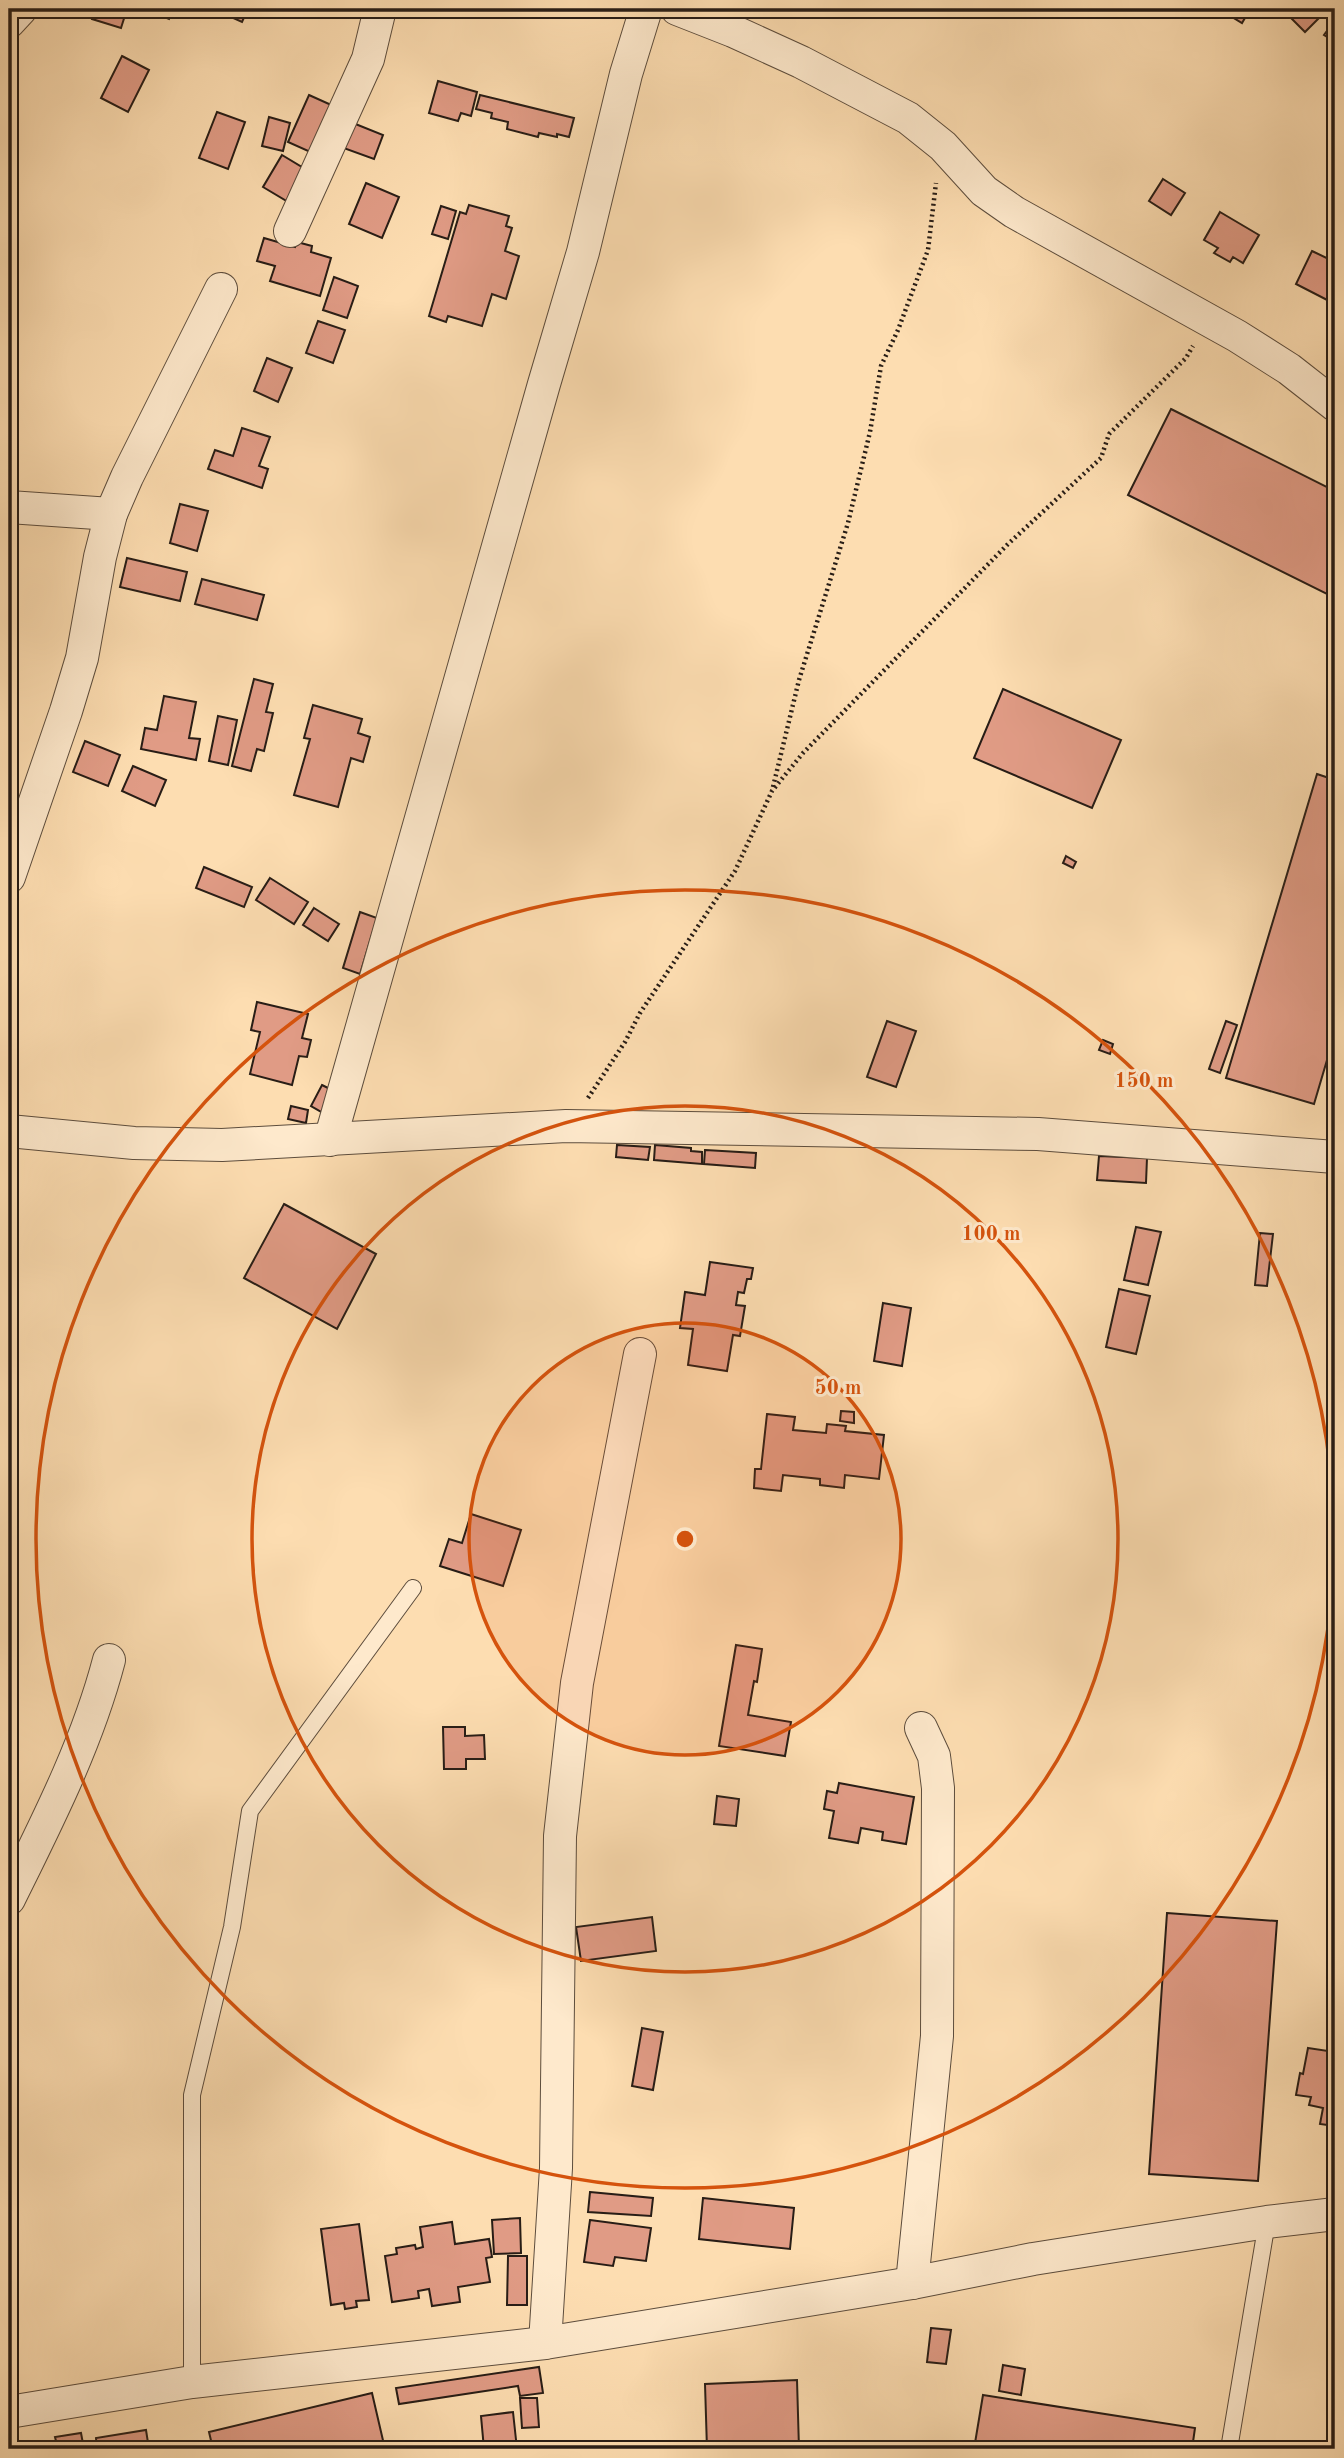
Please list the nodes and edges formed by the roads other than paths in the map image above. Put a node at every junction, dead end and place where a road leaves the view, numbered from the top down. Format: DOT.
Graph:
graph roads {
  1 [pos="21,9"];
  2 [pos="380,9"];
  3 [pos="646,9"];
  4 [pos="677,9"];
  5 [pos="9,22"];
  6 [pos="290,231"];
  7 [pos="221,289"];
  8 [pos="1335,405"];
  9 [pos="9,507"];
  10 [pos="111,514"];
  11 [pos="9,877"];
  12 [pos="9,1131"];
  13 [pos="330,1140"];
  14 [pos="1335,1157"];
  15 [pos="640,1354"];
  16 [pos="413,1588"];
  17 [pos="109,1660"];
  18 [pos="921,1728"];
  19 [pos="9,1899"];
  20 [pos="1335,2214"];
  21 [pos="1267,2222"];
  22 [pos="912,2283"];
  23 [pos="545,2343"];
  24 [pos="192,2382"];
  25 [pos="9,2412"];
  26 [pos="1229,2449"];
  1 -- 5 [label="street"];
  2 -- 6 [label="street"];
  3 -- 13 [label="street"];
  4 -- 8 [label="street"];
  7 -- 10 [label="street"];
  9 -- 10 [label="street"];
  10 -- 11 [label="street"];
  12 -- 13 [label="street"];
  13 -- 14 [label="street"];
  15 -- 23 [label="street"];
  16 -- 24 [label="lane"];
  17 -- 19 [label="street"];
  18 -- 22 [label="street"];
  20 -- 21 [label="street"];
  21 -- 22 [label="street"];
  21 -- 26 [label="lane"];
  22 -- 23 [label="street"];
  23 -- 24 [label="street"];
  24 -- 25 [label="street"];
}
